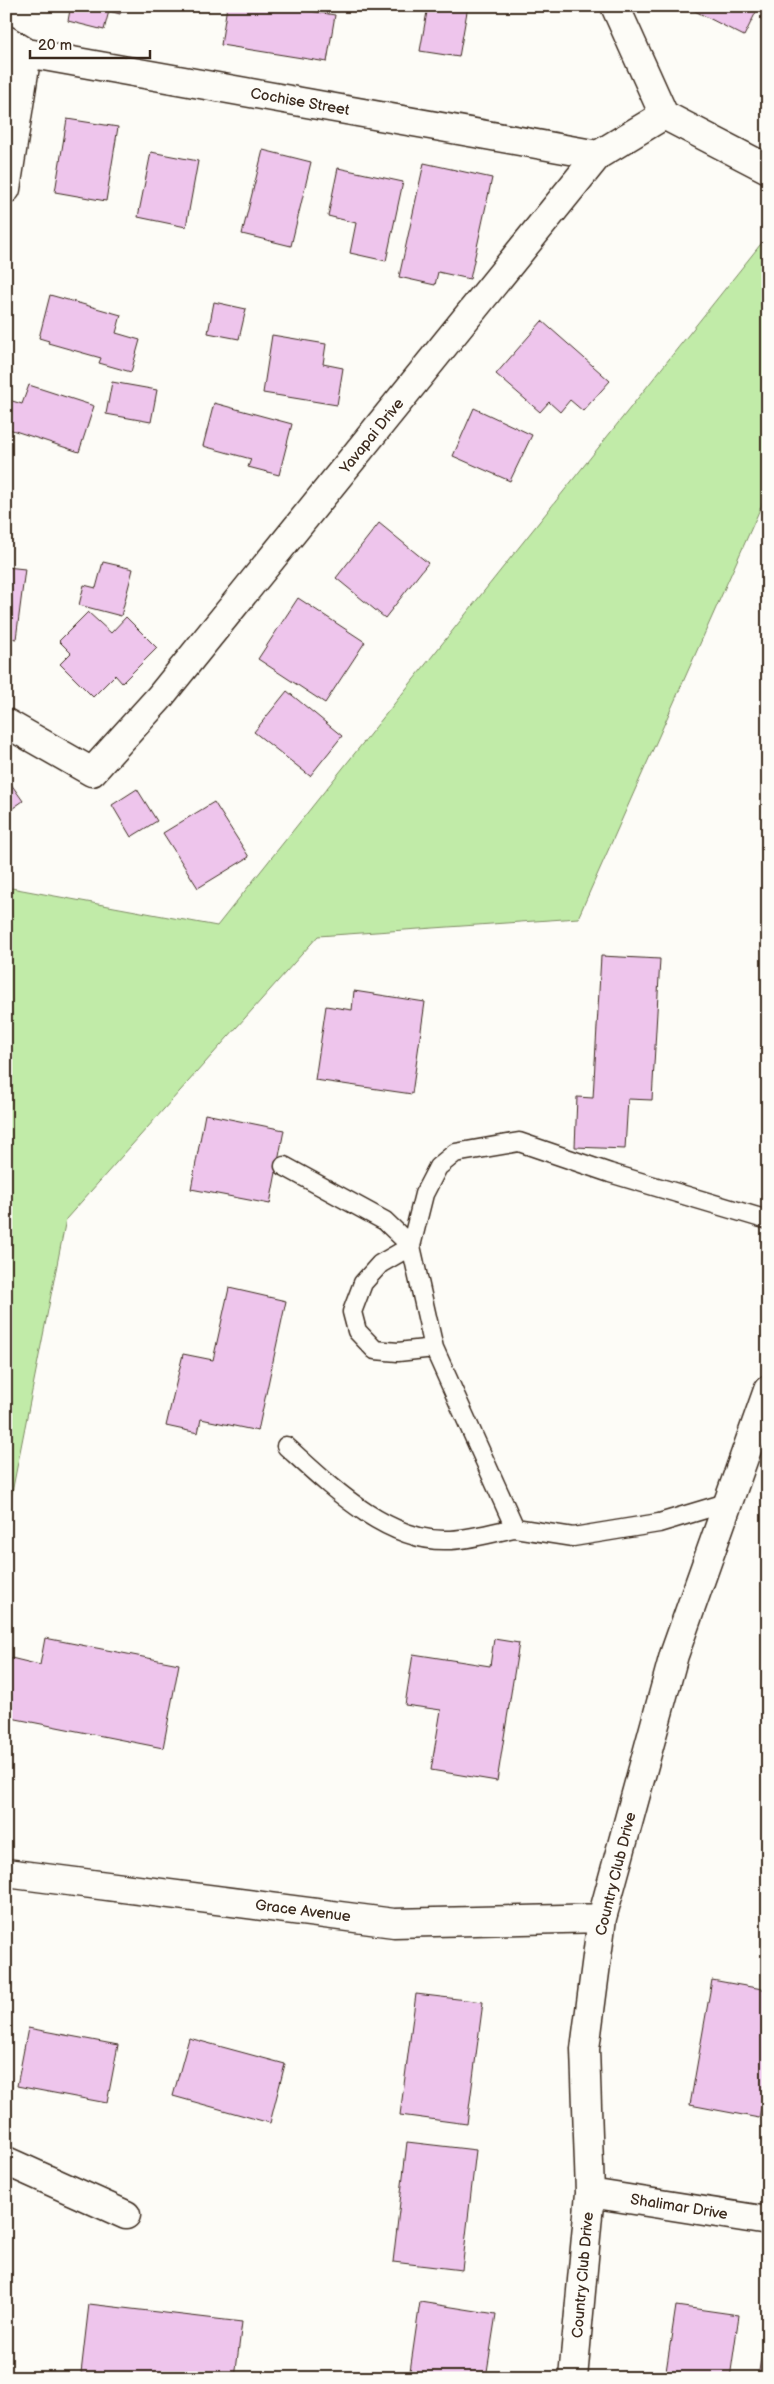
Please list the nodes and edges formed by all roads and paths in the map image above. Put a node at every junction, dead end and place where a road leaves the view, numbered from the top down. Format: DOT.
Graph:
graph roads {
  1 [pos="615,6"];
  2 [pos="16,47"];
  3 [pos="664,116"];
  4 [pos="598,155"];
  5 [pos="768,169"];
  6 [pos="6,189"];
  7 [pos="6,723"];
  8 [pos="284,1166"];
  9 [pos="768,1220"];
  10 [pos="411,1246"];
  11 [pos="434,1348"];
  12 [pos="768,1390"];
  13 [pos="286,1446"];
  14 [pos="729,1502"];
  15 [pos="515,1528"];
  16 [pos="6,1873"];
  17 [pos="602,1918"];
  18 [pos="6,2161"];
  19 [pos="590,2193"];
  20 [pos="126,2215"];
  21 [pos="768,2221"];
  22 [pos="573,2378"];
  1 -- 3 [label="street"];
  2 -- 4 [label="street, Cochise Street"];
  2 -- 6 [label="street"];
  3 -- 4 [label="street, Yavapai Drive"];
  3 -- 5 [label="street"];
  4 -- 7 [label="street, Yavapai Drive"];
  8 -- 10 [label="lane"];
  9 -- 10 [label="lane"];
  10 -- 11 [label="lane"];
  10 -- 11 [label="lane"];
  11 -- 15 [label="lane"];
  12 -- 14 [label="street, Country Club Drive"];
  13 -- 15 [label="lane"];
  14 -- 15 [label="lane"];
  14 -- 17 [label="street, Country Club Drive"];
  16 -- 17 [label="street, Grace Avenue"];
  17 -- 19 [label="street, Country Club Drive"];
  18 -- 20 [label="street"];
  19 -- 21 [label="street, Shalimar Drive"];
  19 -- 22 [label="street, Country Club Drive"];
}
